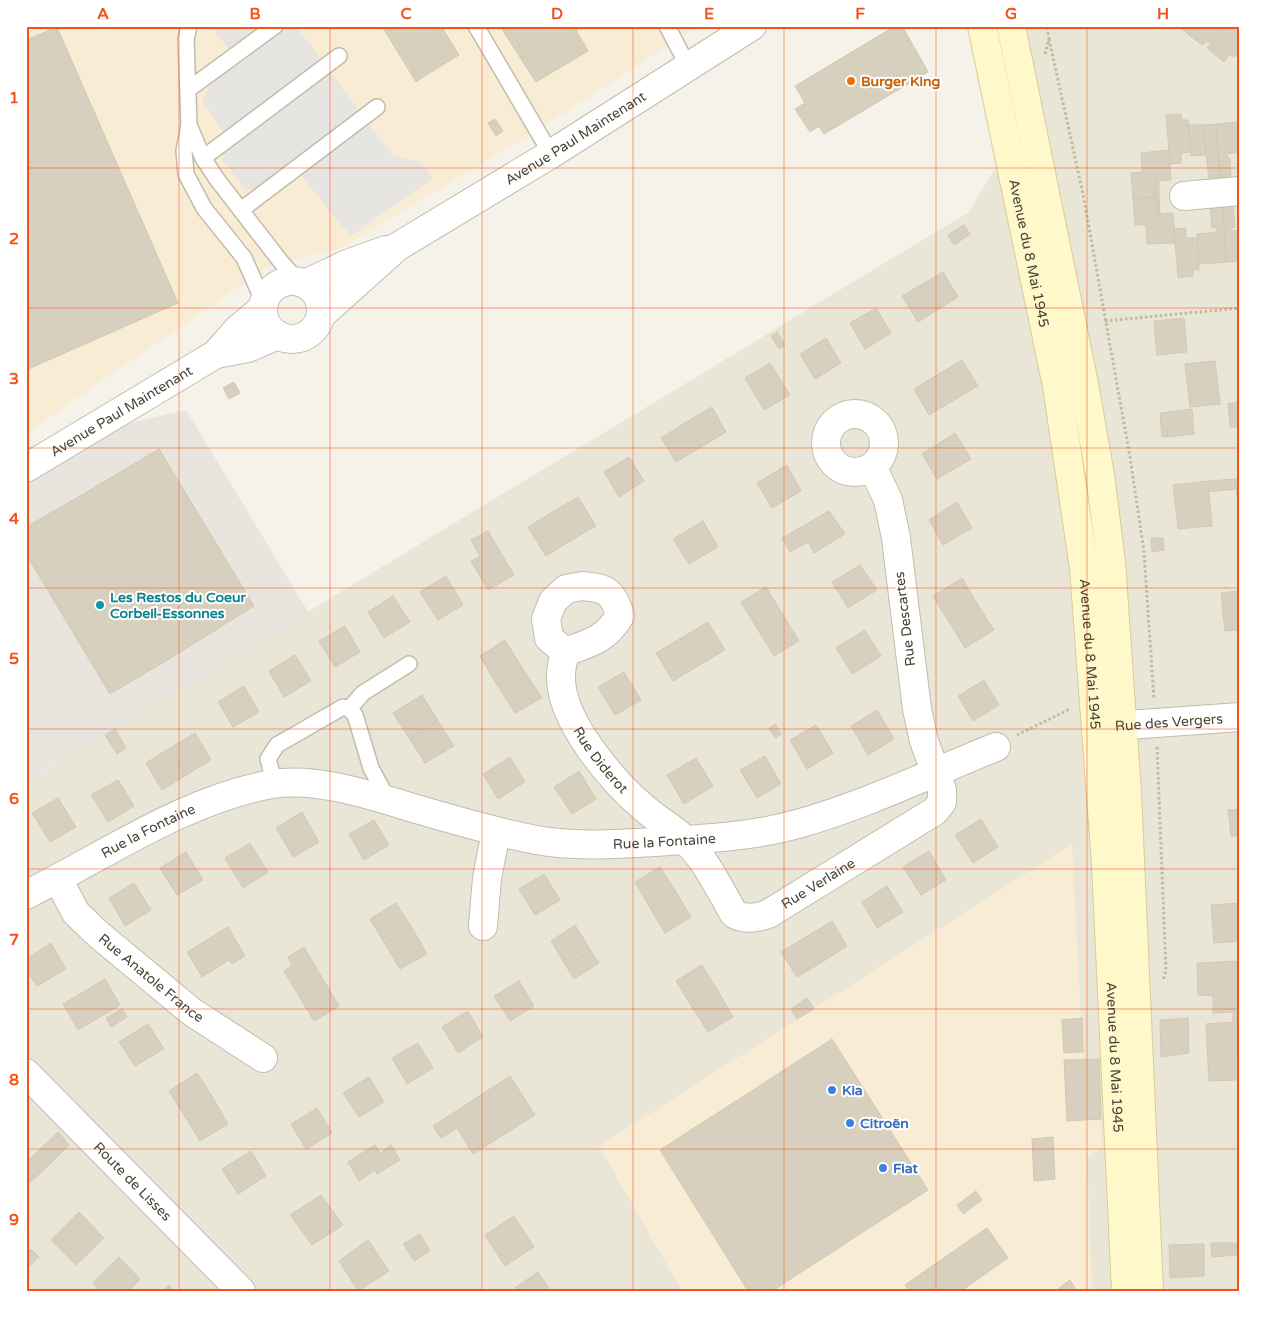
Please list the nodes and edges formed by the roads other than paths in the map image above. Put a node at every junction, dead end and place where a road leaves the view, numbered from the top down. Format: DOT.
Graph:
graph roads {
  1 [pos="189,26"];
  2 [pos="275,26"];
  3 [pos="476,26"];
  4 [pos="667,26"];
  5 [pos="752,26"];
  6 [pos="982,26"];
  7 [pos="1011,26"];
  8 [pos="339,56"];
  9 [pos="689,68"];
  10 [pos="189,89"];
  11 [pos="377,107"];
  12 [pos="190,125"];
  13 [pos="551,154"];
  14 [pos="203,158"];
  15 [pos="1240,191"];
  16 [pos="1184,196"];
  17 [pos="241,210"];
  18 [pos="397,247"];
  19 [pos="302,282"];
  20 [pos="264,306"];
  21 [pos="321,315"];
  22 [pos="278,335"];
  23 [pos="216,354"];
  24 [pos="26,468"];
  25 [pos="873,468"];
  26 [pos="564,652"];
  27 [pos="409,664"];
  28 [pos="349,709"];
  29 [pos="1240,717"];
  30 [pos="1110,726"];
  31 [pos="996,747"];
  32 [pos="934,772"];
  33 [pos="275,784"];
  34 [pos="388,800"];
  35 [pos="496,832"];
  36 [pos="686,840"];
  37 [pos="58,879"];
  38 [pos="26,895"];
  39 [pos="483,926"];
  40 [pos="263,1058"];
  41 [pos="26,1073"];
  42 [pos="241,1291"];
  43 [pos="1126,1291"];
  44 [pos="1149,1291"];
  1 -- 10 [label="lane"];
  2 -- 10 [label="lane"];
  3 -- 13 [label="lane"];
  4 -- 9 [label="lane"];
  5 -- 9 [label="street, Avenue Paul Maintenant"];
  6 -- 30 [label="main road, Avenue du 8 Mai 1945"];
  7 -- 30 [label="main road, Avenue du 8 Mai 1945"];
  8 -- 14 [label="lane"];
  9 -- 13 [label="street, Avenue Paul Maintenant"];
  10 -- 12 [label="lane"];
  11 -- 17 [label="lane"];
  12 -- 14 [label="lane"];
  12 -- 20 [label="lane"];
  13 -- 18 [label="street, Avenue Paul Maintenant"];
  14 -- 17 [label="lane"];
  15 -- 16 [label="street"];
  17 -- 19 [label="lane"];
  18 -- 19 [label="street, Avenue Paul Maintenant"];
  18 -- 21 [label="street, Avenue Paul Maintenant"];
  19 -- 20 [label="street"];
  19 -- 21 [label="street"];
  20 -- 22 [label="street"];
  20 -- 23 [label="street, Avenue Paul Maintenant"];
  21 -- 22 [label="street"];
  22 -- 23 [label="street, Avenue Paul Maintenant"];
  23 -- 24 [label="street, Avenue Paul Maintenant"];
  25 -- 32 [label="street, Rue Descartes"];
  26 -- 36 [label="street, Rue Diderot"];
  27 -- 28 [label="lane"];
  28 -- 33 [label="lane"];
  28 -- 34 [label="lane"];
  29 -- 30 [label="street, Rue des Vergers"];
  30 -- 43 [label="main road, Avenue du 8 Mai 1945"];
  30 -- 44 [label="main road, Avenue du 8 Mai 1945"];
  31 -- 32 [label="street, Rue la Fontaine"];
  32 -- 36 [label="street, Rue la Fontaine"];
  32 -- 36 [label="street, Rue Verlaine"];
  33 -- 34 [label="street, Rue la Fontaine"];
  33 -- 37 [label="street, Rue la Fontaine"];
  34 -- 35 [label="street, Rue la Fontaine"];
  35 -- 36 [label="street, Rue la Fontaine"];
  35 -- 39 [label="street"];
  37 -- 38 [label="street, Rue la Fontaine"];
  37 -- 40 [label="street, Rue Anatole France"];
  41 -- 42 [label="street, Route de Lisses"];
}
